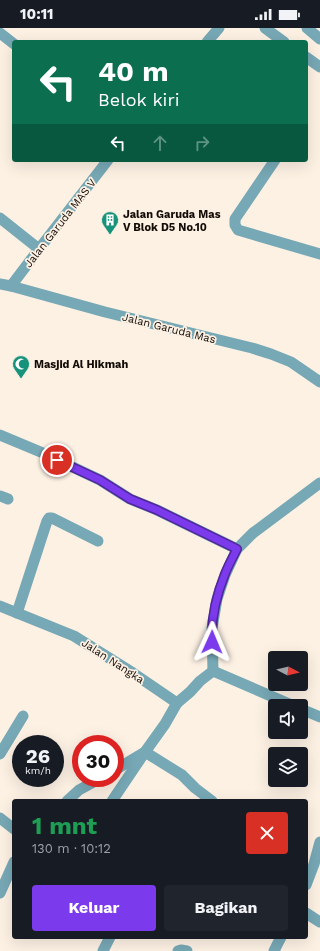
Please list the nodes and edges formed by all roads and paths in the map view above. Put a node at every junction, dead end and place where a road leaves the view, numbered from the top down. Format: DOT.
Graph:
graph roads {
  1 [pos="219,28"];
  2 [pos="265,28"];
  3 [pos="306,28"];
  4 [pos="0,33"];
  5 [pos="320,39"];
  6 [pos="209,40"];
  7 [pos="281,40"];
  8 [pos="12,42"];
  9 [pos="308,58"];
  10 [pos="319,66"];
  11 [pos="106,162"];
  12 [pos="274,162"];
  13 [pos="0,218"];
  14 [pos="39,248"];
  15 [pos="320,254"];
  16 [pos="0,284"];
  17 [pos="11,286"];
  18 [pos="320,382"];
  19 [pos="0,435"];
  20 [pos="320,483"];
  21 [pos="98,541"];
  22 [pos="237,549"];
  23 [pos="0,606"];
  24 [pos="17,613"];
  25 [pos="214,671"];
  26 [pos="278,699"];
  27 [pos="177,703"];
  28 [pos="308,712"];
  29 [pos="23,716"];
  30 [pos="320,717"];
  31 [pos="145,752"];
  32 [pos="0,754"];
  33 [pos="124,765"];
  34 [pos="84,787"];
  35 [pos="69,799"];
  36 [pos="113,799"];
  37 [pos="210,799"];
  38 [pos="0,818"];
  39 [pos="12,827"];
  40 [pos="320,842"];
  41 [pos="310,862"];
  42 [pos="12,866"];
  43 [pos="308,874"];
  44 [pos="0,893"];
  45 [pos="308,914"];
  46 [pos="320,922"];
  47 [pos="109,939"];
  48 [pos="280,939"];
  49 [pos="103,951"];
  50 [pos="178,951"];
  51 [pos="187,951"];
  52 [pos="274,951"];
  1 -- 6 [label="street"];
  2 -- 7 [label="street"];
  3 -- 5 [label="street"];
  4 -- 8 [label="street"];
  9 -- 10 [label="street"];
  11 -- 14 [label="street, Jalan Garuda MAS V"];
  12 -- 15 [label="street"];
  13 -- 14 [label="street"];
  14 -- 17 [label="street, Jalan Garuda MAS V"];
  16 -- 17 [label="street, Jalan Garuda Mas"];
  17 -- 18 [label="street, Jalan Garuda Mas"];
  19 -- 22 [label="street"];
  20 -- 22 [label="street"];
  21 -- 24 [label="street"];
  22 -- 25 [label="street"];
  23 -- 24 [label="street, Jalan Nangka"];
  24 -- 27 [label="street, Jalan Nangka"];
  25 -- 26 [label="street"];
  25 -- 27 [label="street"];
  27 -- 31 [label="street"];
  28 -- 30 [label="street"];
  29 -- 32 [label="street"];
  31 -- 33 [label="street"];
  31 -- 36 [label="street"];
  31 -- 37 [label="street"];
  34 -- 35 [label="street"];
  38 -- 39 [label="street"];
  40 -- 41 [label="street"];
  41 -- 43 [label="street"];
  42 -- 44 [label="street"];
  45 -- 46 [label="street"];
  47 -- 49 [label="street"];
  48 -- 52 [label="street"];
  50 -- 51 [label="street"];
}
